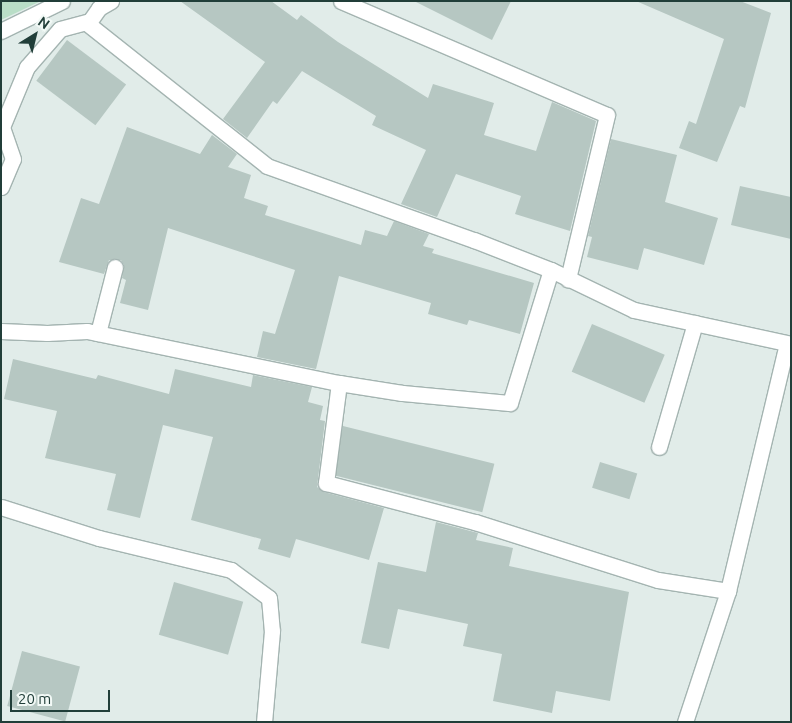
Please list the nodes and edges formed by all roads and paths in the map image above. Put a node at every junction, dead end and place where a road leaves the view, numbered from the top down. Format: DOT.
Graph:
graph roads {
  1 [pos="62,1"];
  2 [pos="111,1"];
  3 [pos="341,1"];
  4 [pos="90,21"];
  5 [pos="1,31"];
  6 [pos="1,187"];
  7 [pos="115,268"];
  8 [pos="551,270"];
  9 [pos="568,279"];
  10 [pos="695,323"];
  11 [pos="1,331"];
  12 [pos="98,333"];
  13 [pos="789,344"];
  14 [pos="339,383"];
  15 [pos="659,447"];
  16 [pos="1,507"];
  17 [pos="728,591"];
  18 [pos="264,722"];
  19 [pos="685,722"];
  1 -- 5 [label="street"];
  2 -- 4 [label="street"];
  3 -- 9 [label="street"];
  4 -- 6 [label="street"];
  4 -- 8 [label="street"];
  7 -- 12 [label="street"];
  8 -- 9 [label="street"];
  8 -- 14 [label="street"];
  9 -- 10 [label="street"];
  10 -- 13 [label="street"];
  10 -- 15 [label="street"];
  11 -- 12 [label="street"];
  12 -- 14 [label="street"];
  13 -- 17 [label="street"];
  14 -- 17 [label="street"];
  16 -- 18 [label="street"];
  17 -- 19 [label="street"];
}
